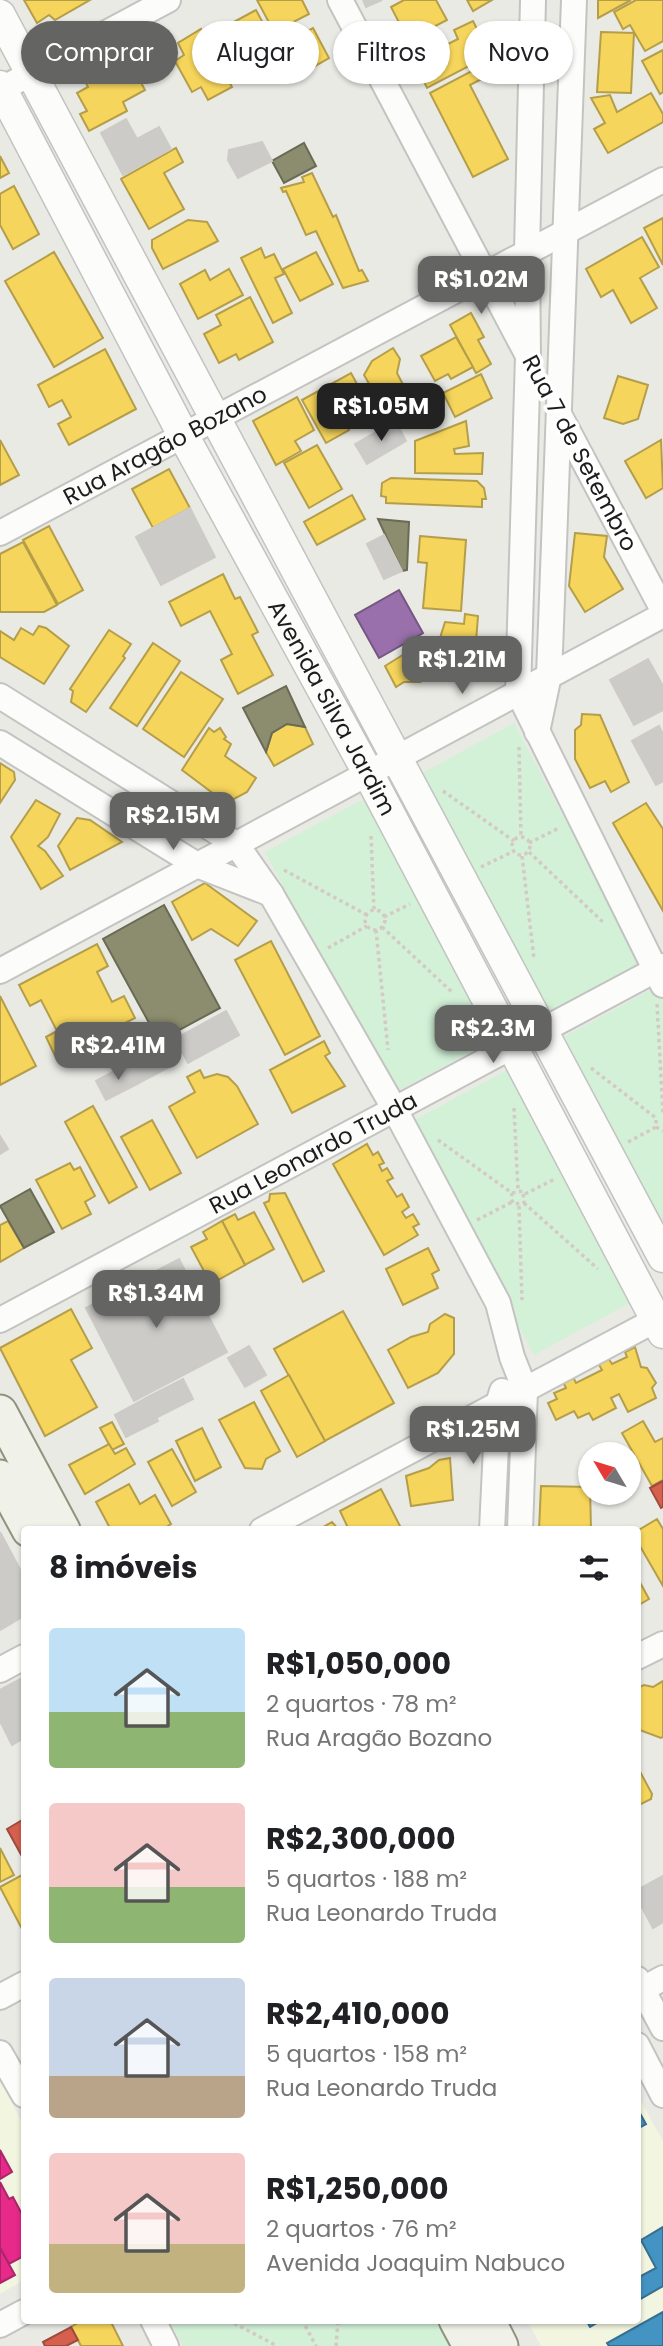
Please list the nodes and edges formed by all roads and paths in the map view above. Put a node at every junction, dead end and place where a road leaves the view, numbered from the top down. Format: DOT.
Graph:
graph roads {
  1 [pos="168,0"];
  2 [pos="340,0"];
  3 [pos="533,0"];
  4 [pos="574,0"];
  5 [pos="0,15"];
  6 [pos="129,21"];
  7 [pos="21,53"];
  8 [pos="21,79"];
  9 [pos="38,84"];
  10 [pos="1,89"];
  11 [pos="663,180"];
  12 [pos="565,232"];
  13 [pos="527,252"];
  14 [pos="485,274"];
  15 [pos="528,356"];
  16 [pos="560,416"];
  17 [pos="215,418"];
  18 [pos="183,435"];
  19 [pos="0,533"];
  20 [pos="663,612"];
  21 [pos="549,676"];
  22 [pos="518,692"];
  23 [pos="0,696"];
  24 [pos="528,739"];
  25 [pos="0,743"];
  26 [pos="396,757"];
  27 [pos="368,773"];
  28 [pos="439,788"];
  29 [pos="579,817"];
  30 [pos="371,828"];
  31 [pos="521,837"];
  32 [pos="514,841"];
  33 [pos="530,843"];
  34 [pos="236,844"];
  35 [pos="514,851"];
  36 [pos="529,852"];
  37 [pos="522,856"];
  38 [pos="197,865"];
  39 [pos="283,870"];
  40 [pos="460,877"];
  41 [pos="271,894"];
  42 [pos="374,910"];
  43 [pos="366,915"];
  44 [pos="607,925"];
  45 [pos="367,926"];
  46 [pos="382,927"];
  47 [pos="376,930"];
  48 [pos="308,959"];
  49 [pos="534,963"];
  50 [pos="0,971"];
  51 [pos="660,974"];
  52 [pos="462,1001"];
  53 [pos="542,1030"];
  54 [pos="512,1047"];
  55 [pos="388,1053"];
  56 [pos="583,1062"];
  57 [pos="514,1099"];
  58 [pos="394,1108"];
  59 [pos="663,1114"];
  60 [pos="656,1118"];
  61 [pos="663,1131"];
  62 [pos="437,1139"];
  63 [pos="576,1169"];
  64 [pos="518,1190"];
  65 [pos="512,1193"];
  66 [pos="525,1194"];
  67 [pos="512,1202"];
  68 [pos="524,1203"];
  69 [pos="460,1230"];
  70 [pos="663,1257"];
  71 [pos="605,1275"];
  72 [pos="0,1320"];
  73 [pos="661,1323"];
  74 [pos="512,1357"];
  75 [pos="525,1390"];
  76 [pos="498,1404"];
  77 [pos="0,1412"];
  78 [pos="0,1477"];
  79 [pos="27,1526"];
  80 [pos="61,1526"];
  81 [pos="269,1526"];
  82 [pos="492,1526"];
  83 [pos="520,1526"];
  84 [pos="663,1644"];
  85 [pos="641,1655"];
  86 [pos="21,1659"];
  87 [pos="0,1670"];
  88 [pos="645,1985"];
  89 [pos="21,1986"];
  90 [pos="0,1997"];
  91 [pos="663,2028"];
  92 [pos="0,2053"];
  93 [pos="641,2053"];
  94 [pos="21,2090"];
  95 [pos="663,2095"];
  96 [pos="21,2314"];
  97 [pos="155,2324"];
  98 [pos="236,2324"];
  99 [pos="304,2324"];
  100 [pos="338,2324"];
  101 [pos="458,2324"];
  102 [pos="490,2324"];
  103 [pos="0,2325"];
  104 [pos="166,2346"];
  105 [pos="277,2346"];
  106 [pos="316,2346"];
  107 [pos="335,2346"];
  108 [pos="470,2346"];
  109 [pos="501,2346"];
  1 -- 6 [label="street"];
  2 -- 14 [label="street, Rua 7 de Setembro"];
  3 -- 13 [label="street"];
  4 -- 12 [label="street"];
  5 -- 7 [label="street, Avenida Silva Jardim"];
  8 -- 10 [label="street"];
  9 -- 17 [label="street, Avenida Silva Jardim"];
  10 -- 18 [label="street, Avenida Silva Jardim"];
  11 -- 12 [label="street, Rua Aragão Bozano"];
  12 -- 13 [label="street, Rua Aragão Bozano"];
  12 -- 16 [label="street"];
  13 -- 14 [label="street, Rua Aragão Bozano"];
  13 -- 15 [label="street"];
  14 -- 15 [label="street, Rua 7 de Setembro"];
  14 -- 17 [label="street, Rua Aragão Bozano"];
  15 -- 16 [label="street, Rua 7 de Setembro"];
  15 -- 22 [label="street"];
  16 -- 20 [label="street, Rua 7 de Setembro"];
  16 -- 21 [label="street"];
  17 -- 18 [label="street, Rua Aragão Bozano"];
  17 -- 26 [label="street, Avenida Silva Jardim"];
  18 -- 19 [label="street, Rua Aragão Bozano"];
  18 -- 27 [label="street, Avenida Silva Jardim"];
  20 -- 21 [label="street"];
  21 -- 22 [label="street"];
  21 -- 24 [label="street"];
  22 -- 24 [label="street"];
  22 -- 26 [label="street"];
  23 -- 34 [label="street"];
  24 -- 29 [label="street"];
  24 -- 31 [label="path"];
  25 -- 38 [label="street"];
  26 -- 27 [label="street"];
  26 -- 40 [label="street, Avenida Silva Jardim"];
  27 -- 34 [label="street"];
  27 -- 54 [label="street, Avenida Silva Jardim"];
  28 -- 32 [label="path"];
  29 -- 33 [label="path"];
  29 -- 51 [label="street"];
  30 -- 42 [label="path"];
  31 -- 32 [label="path"];
  31 -- 33 [label="path"];
  32 -- 35 [label="path"];
  33 -- 36 [label="path"];
  34 -- 38 [label="street"];
  34 -- 41 [label="street"];
  35 -- 37 [label="path"];
  35 -- 40 [label="path"];
  36 -- 37 [label="path"];
  36 -- 44 [label="path"];
  37 -- 49 [label="path"];
  38 -- 41 [label="street"];
  38 -- 50 [label="street"];
  39 -- 43 [label="path"];
  40 -- 53 [label="street, Avenida Silva Jardim"];
  41 -- 48 [label="street"];
  42 -- 43 [label="path"];
  42 -- 46 [label="path"];
  43 -- 45 [label="path"];
  45 -- 47 [label="path"];
  45 -- 48 [label="path"];
  46 -- 47 [label="path"];
  46 -- 52 [label="path"];
  47 -- 55 [label="path"];
  48 -- 58 [label="street"];
  51 -- 53 [label="street, Rua Leonardo Truda"];
  51 -- 59 [label="path"];
  53 -- 54 [label="street, Rua Leonardo Truda"];
  53 -- 70 [label="street, Avenida Silva Jardim"];
  54 -- 58 [label="street, Rua Leonardo Truda"];
  54 -- 63 [label="street, Avenida Silva Jardim"];
  56 -- 60 [label="path"];
  57 -- 64 [label="path"];
  58 -- 69 [label="street"];
  58 -- 72 [label="street, Rua Leonardo Truda"];
  59 -- 60 [label="path"];
  60 -- 61 [label="path"];
  62 -- 65 [label="path"];
  63 -- 66 [label="path"];
  63 -- 73 [label="street, Avenida Silva Jardim"];
  64 -- 65 [label="path"];
  64 -- 66 [label="path"];
  65 -- 67 [label="path"];
  66 -- 68 [label="path"];
  67 -- 68 [label="path"];
  67 -- 69 [label="path"];
  68 -- 71 [label="path"];
  69 -- 74 [label="street"];
  73 -- 75 [label="street"];
  74 -- 75 [label="street"];
  74 -- 76 [label="street"];
  75 -- 76 [label="street"];
  75 -- 83 [label="street"];
  76 -- 81 [label="street"];
  76 -- 82 [label="street"];
  77 -- 80 [label="main road"];
  78 -- 79 [label="main road"];
  84 -- 85 [label="street"];
  86 -- 87 [label="street"];
  88 -- 91 [label="street"];
  89 -- 90 [label="street"];
  92 -- 94 [label="street"];
  93 -- 95 [label="street"];
  96 -- 103 [label="street"];
  97 -- 104 [label="street"];
  98 -- 105 [label="path"];
  99 -- 106 [label="path"];
  100 -- 107 [label="path"];
  101 -- 108 [label="main road"];
  102 -- 109 [label="main road"];
}
